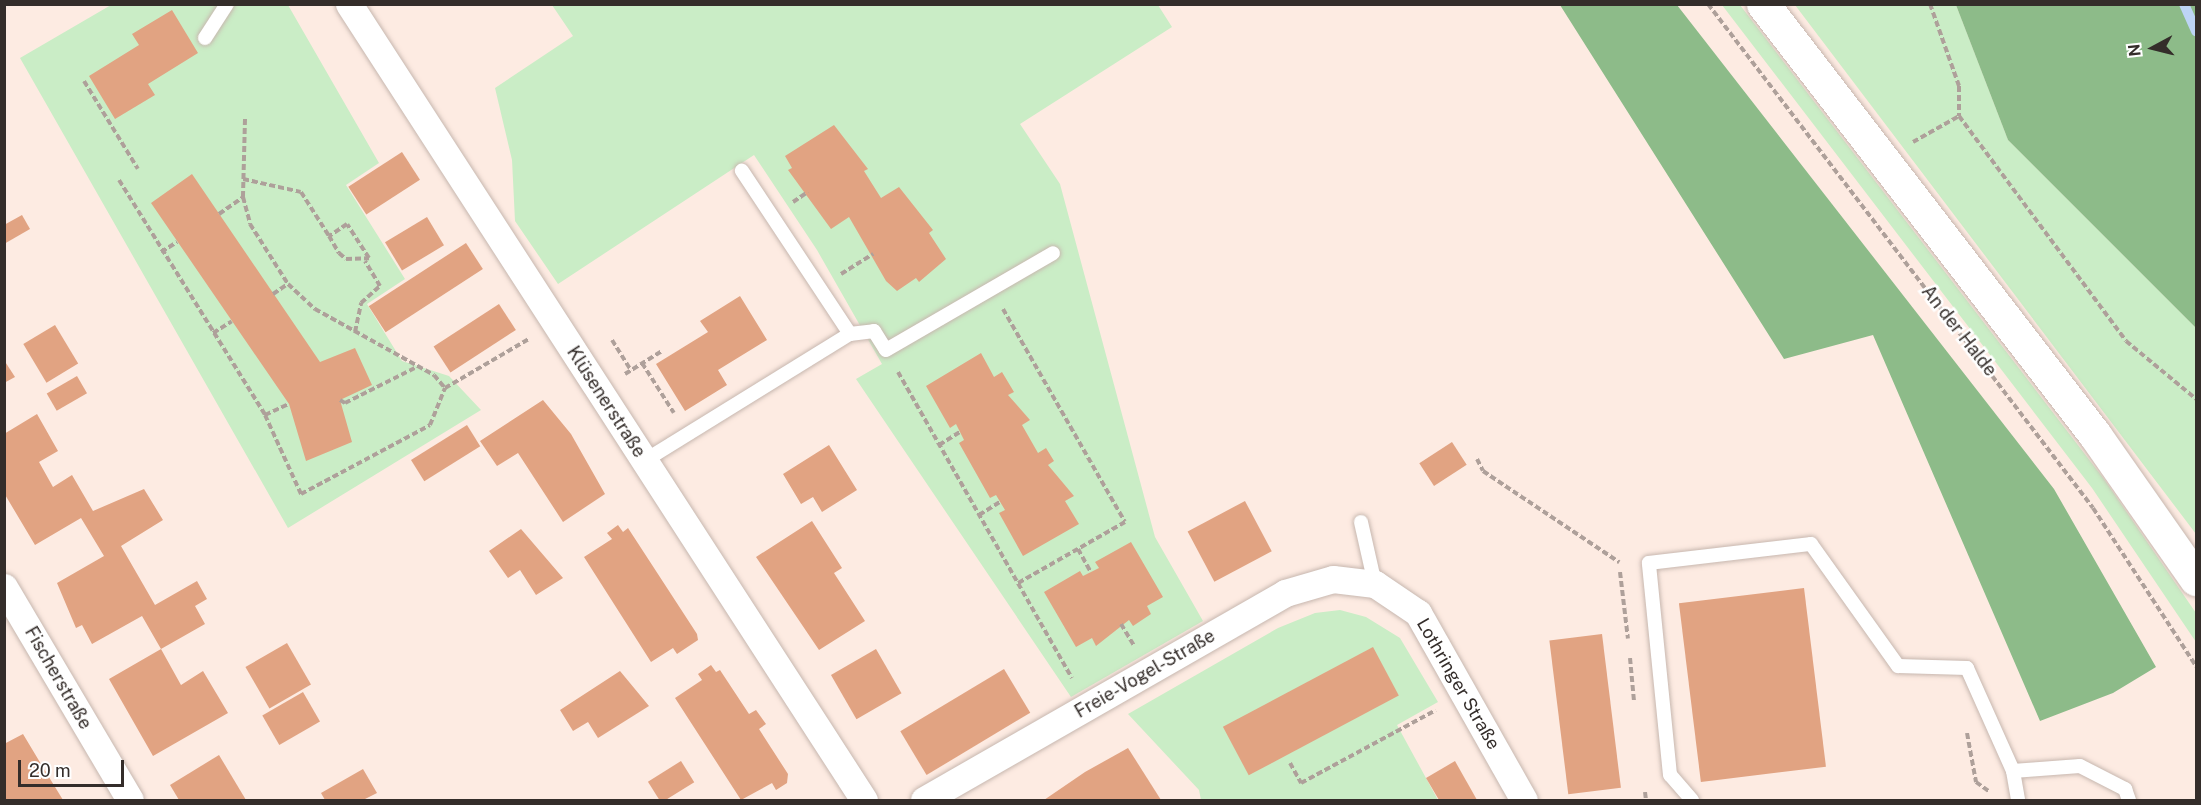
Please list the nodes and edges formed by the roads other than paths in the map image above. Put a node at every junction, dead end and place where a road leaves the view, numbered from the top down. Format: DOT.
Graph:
graph roads {
  1 [pos="227,4"];
  2 [pos="349,4"];
  3 [pos="1763,4"];
  4 [pos="205,38"];
  5 [pos="742,171"];
  6 [pos="1053,253"];
  7 [pos="850,334"];
  8 [pos="644,461"];
  9 [pos="1361,522"];
  10 [pos="2196,579"];
  11 [pos="1375,584"];
  12 [pos="4,587"];
  13 [pos="2013,771"];
  14 [pos="130,801"];
  15 [pos="864,801"];
  16 [pos="924,801"];
  17 [pos="1524,801"];
  18 [pos="1692,801"];
  19 [pos="2018,801"];
  20 [pos="2129,801"];
  1 -- 4 [label="lane"];
  2 -- 8 [label="street, Klüsenerstraße"];
  3 -- 10 [label="street"];
  5 -- 7 [label="lane"];
  6 -- 7 [label="lane"];
  7 -- 8 [label="lane"];
  8 -- 15 [label="street, Klüsenerstraße"];
  9 -- 11 [label="lane"];
  11 -- 16 [label="street, Freie-Vogel-Straße"];
  11 -- 17 [label="street, Lothringer Straße"];
  12 -- 14 [label="street, Fischerstraße"];
  13 -- 18 [label="lane"];
  13 -- 19 [label="lane"];
  13 -- 20 [label="lane"];
}
